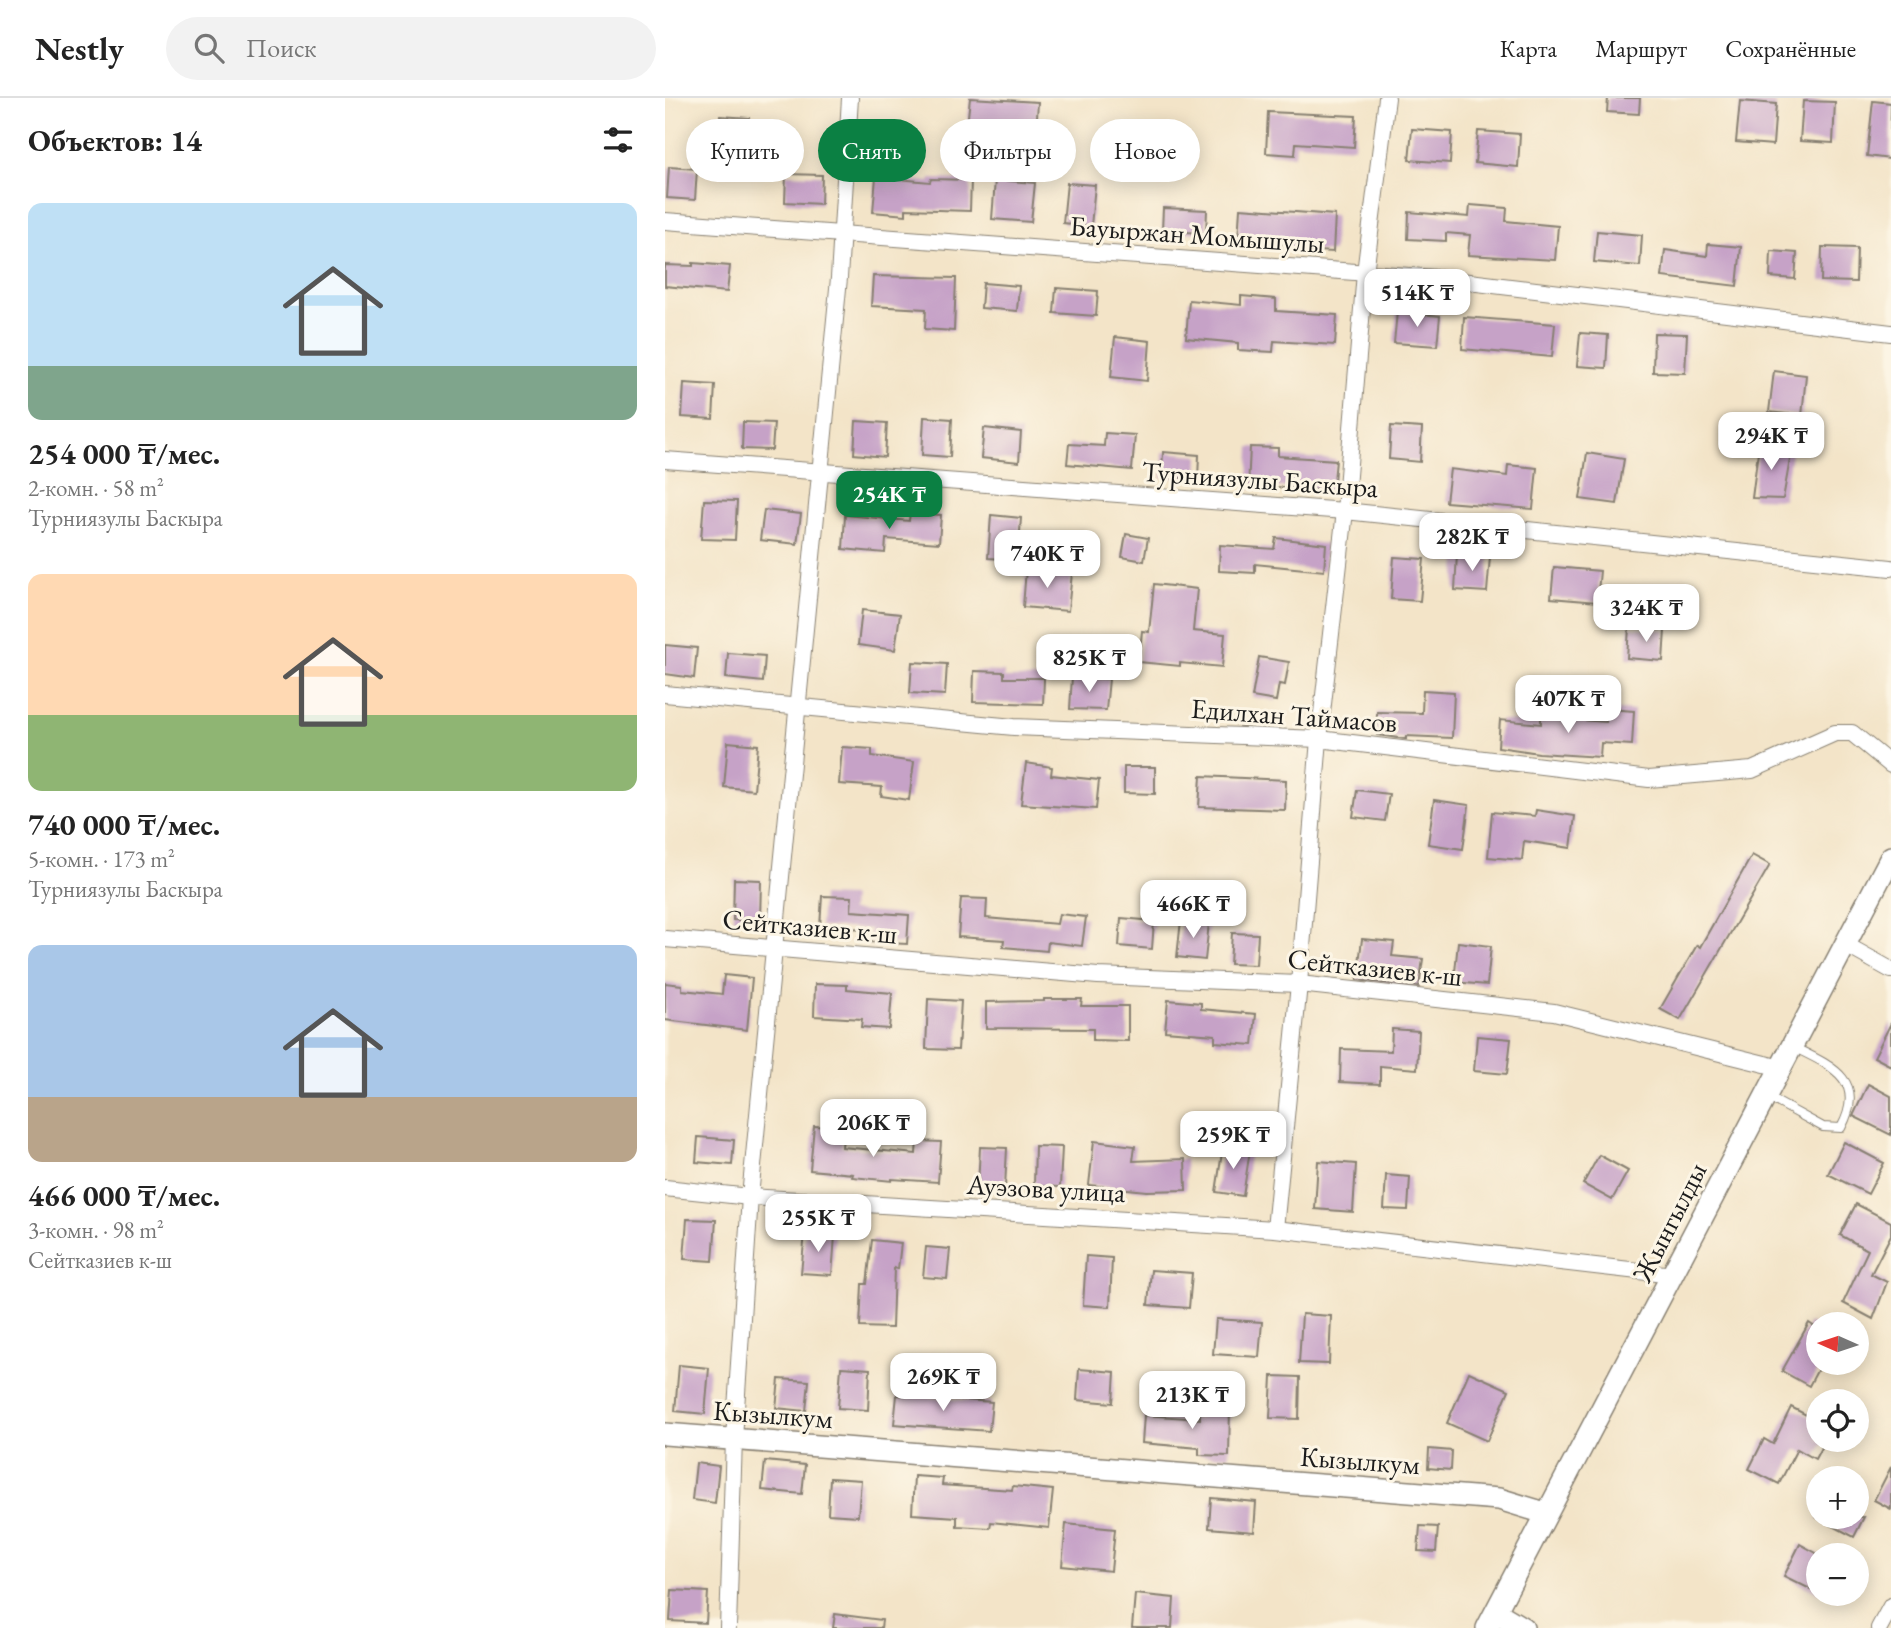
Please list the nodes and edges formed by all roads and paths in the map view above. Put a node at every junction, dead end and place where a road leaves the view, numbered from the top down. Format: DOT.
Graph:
graph roads {
  1 [pos="850,98"];
  2 [pos="1387,98"];
  3 [pos="665,221"];
  4 [pos="842,234"];
  5 [pos="1365,273"];
  6 [pos="1891,333"];
  7 [pos="665,460"];
  8 [pos="820,473"];
  9 [pos="1345,511"];
  10 [pos="1891,568"];
  11 [pos="665,694"];
  12 [pos="797,706"];
  13 [pos="1319,739"];
  14 [pos="1891,765"];
  15 [pos="1891,857"];
  16 [pos="665,940"];
  17 [pos="1846,944"];
  18 [pos="775,949"];
  19 [pos="1891,970"];
  20 [pos="1299,984"];
  21 [pos="1792,1047"];
  22 [pos="1781,1068"];
  23 [pos="1766,1096"];
  24 [pos="665,1188"];
  25 [pos="750,1197"];
  26 [pos="1275,1228"];
  27 [pos="1673,1275"];
  28 [pos="665,1434"];
  29 [pos="734,1439"];
  30 [pos="1545,1513"];
  31 [pos="1891,1606"];
  32 [pos="1491,1620"];
  33 [pos="728,1628"];
  34 [pos="1523,1628"];
  35 [pos="1879,1628"];
  1 -- 4 [label="street"];
  2 -- 5 [label="street"];
  3 -- 4 [label="street, Бауыржан Момышулы"];
  4 -- 5 [label="street, Бауыржан Момышулы"];
  4 -- 8 [label="street"];
  5 -- 6 [label="street, Бауыржан Момышулы"];
  5 -- 9 [label="street"];
  7 -- 8 [label="street, Турниязулы Баскыра"];
  8 -- 9 [label="street, Турниязулы Баскыра"];
  8 -- 12 [label="street"];
  9 -- 10 [label="street, Турниязулы Баскыра"];
  9 -- 13 [label="street"];
  11 -- 12 [label="street, Едилхан Таймасов"];
  12 -- 13 [label="street, Едилхан Таймасов"];
  12 -- 18 [label="street"];
  13 -- 14 [label="street, Едилхан Таймасов"];
  13 -- 20 [label="street"];
  15 -- 17 [label="street, Жынгылды"];
  16 -- 18 [label="street, Сейтказиев к-ш"];
  17 -- 19 [label="street"];
  17 -- 21 [label="street, Жынгылды"];
  18 -- 20 [label="street, Сейтказиев к-ш"];
  18 -- 25 [label="street"];
  20 -- 22 [label="street, Сейтказиев к-ш"];
  20 -- 26 [label="street"];
  21 -- 22 [label="street, Жынгылды"];
  21 -- 23 [label="lane"];
  22 -- 23 [label="street, Жынгылды"];
  23 -- 27 [label="street, Жынгылды"];
  24 -- 25 [label="street, Ауэзова улица"];
  25 -- 26 [label="street, Ауэзова улица"];
  25 -- 29 [label="street"];
  26 -- 27 [label="street, Ауэзова улица"];
  27 -- 30 [label="street, Жынгылды"];
  28 -- 29 [label="street, Кызылкум"];
  29 -- 30 [label="street, Кызылкум"];
  29 -- 33 [label="street"];
  30 -- 32 [label="street, Жынгылды"];
  31 -- 35 [label="street"];
  32 -- 34 [label="street"];
}
